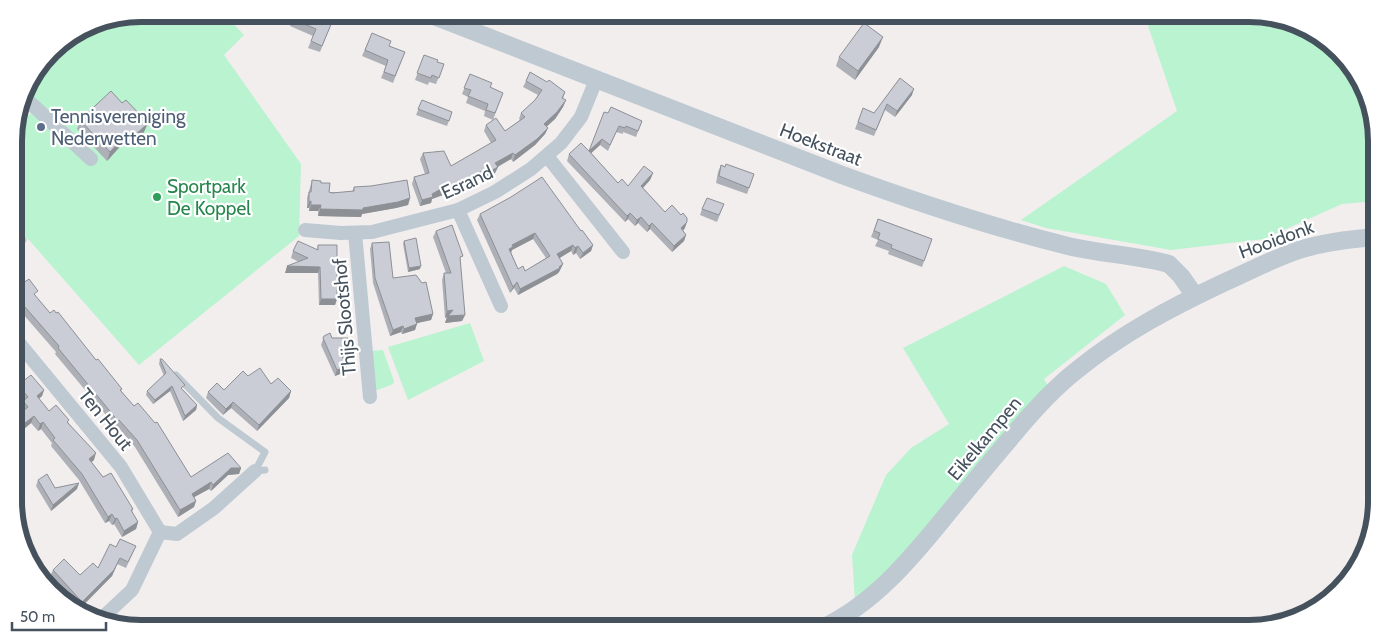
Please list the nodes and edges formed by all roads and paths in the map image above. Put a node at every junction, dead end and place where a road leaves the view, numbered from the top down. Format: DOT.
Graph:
graph roads {
  1 [pos="450,22"];
  2 [pos="596,80"];
  3 [pos="30,102"];
  4 [pos="547,156"];
  5 [pos="91,160"];
  6 [pos="458,210"];
  7 [pos="305,230"];
  8 [pos="356,233"];
  9 [pos="1368,238"];
  10 [pos="623,252"];
  11 [pos="1195,296"];
  12 [pos="501,306"];
  13 [pos="22,347"];
  14 [pos="176,375"];
  15 [pos="370,397"];
  16 [pos="260,470"];
  17 [pos="160,532"];
  18 [pos="107,614"];
  19 [pos="838,619"];
  1 -- 2 [label="street, Hoekstraat"];
  2 -- 4 [label="street, Esrand"];
  2 -- 11 [label="street, Hoekstraat"];
  3 -- 5 [label="street"];
  4 -- 6 [label="street, Esrand"];
  4 -- 10 [label="street"];
  6 -- 8 [label="street, Esrand"];
  6 -- 12 [label="street"];
  7 -- 8 [label="street, Esrand"];
  8 -- 15 [label="street, Thijs Slootshof"];
  9 -- 11 [label="street, Hooidonk"];
  11 -- 19 [label="street, Eikelkampen"];
  13 -- 17 [label="street, Ten Hout"];
  14 -- 16 [label="lane"];
  16 -- 17 [label="street"];
  17 -- 18 [label="street"];
}
